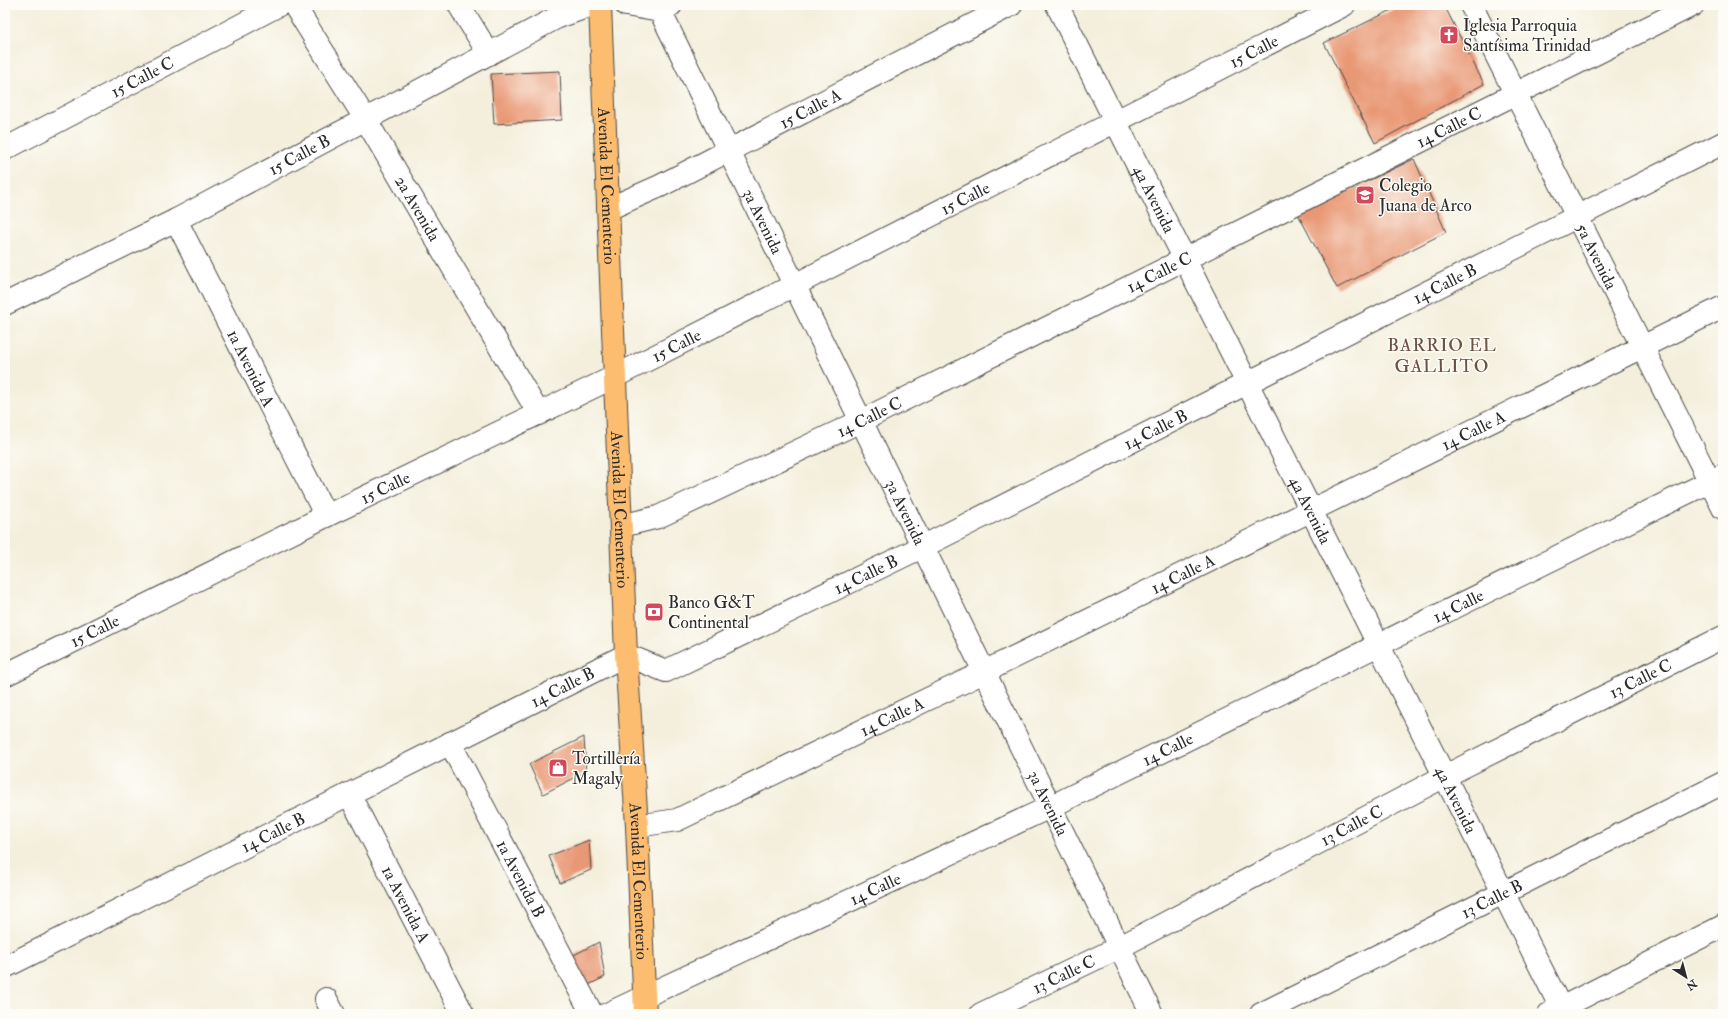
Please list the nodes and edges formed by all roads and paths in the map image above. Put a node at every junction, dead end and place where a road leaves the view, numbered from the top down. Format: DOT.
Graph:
graph roads {
  1 [pos="279,5"];
  2 [pos="294,5"];
  3 [pos="459,5"];
  4 [pos="592,5"];
  5 [pos="600,5"];
  6 [pos="626,5"];
  7 [pos="1012,5"];
  8 [pos="1057,5"];
  9 [pos="1344,5"];
  10 [pos="1471,5"];
  11 [pos="1693,5"];
  12 [pos="665,8"];
  13 [pos="489,54"];
  14 [pos="1515,94"];
  15 [pos="366,120"];
  16 [pos="1115,121"];
  17 [pos="1723,143"];
  18 [pos="5,149"];
  19 [pos="728,151"];
  20 [pos="608,209"];
  21 [pos="1577,217"];
  22 [pos="176,220"];
  23 [pos="1185,258"];
  24 [pos="794,284"];
  25 [pos="5,304"];
  26 [pos="1723,307"];
  27 [pos="1642,347"];
  28 [pos="614,377"];
  29 [pos="1247,382"];
  30 [pos="539,414"];
  31 [pos="861,421"];
  32 [pos="1717,478"];
  33 [pos="1723,508"];
  34 [pos="1311,510"];
  35 [pos="326,516"];
  36 [pos="621,526"];
  37 [pos="922,547"];
  38 [pos="1723,637"];
  39 [pos="1379,645"];
  40 [pos="626,655"];
  41 [pos="984,672"];
  42 [pos="5,675"];
  43 [pos="450,743"];
  44 [pos="1445,776"];
  45 [pos="1723,783"];
  46 [pos="349,794"];
  47 [pos="1050,807"];
  48 [pos="637,826"];
  49 [pos="1503,892"];
  50 [pos="1723,926"];
  51 [pos="1120,947"];
  52 [pos="5,967"];
  53 [pos="645,1005"];
  54 [pos="1558,1012"];
  55 [pos="463,1014"];
  56 [pos="592,1014"];
  57 [pos="607,1014"];
  58 [pos="981,1014"];
  59 [pos="1152,1014"];
  60 [pos="1261,1014"];
  1 -- 18 [label="street, 15 Calle C"];
  2 -- 15 [label="street, 2a Avenida"];
  3 -- 13 [label="street"];
  4 -- 13 [label="street, 15 Calle B"];
  5 -- 20 [label="main road, Avenida El Cementerio"];
  6 -- 12 [label="street"];
  7 -- 19 [label="street, 15 Calle A"];
  8 -- 16 [label="street, 4a Avenida"];
  9 -- 16 [label="street, 15 Calle"];
  10 -- 14 [label="street, 5a Avenida"];
  11 -- 14 [label="street, 14 Calle C"];
  12 -- 19 [label="street, 3a Avenida"];
  13 -- 15 [label="street, 15 Calle B"];
  14 -- 21 [label="street, 5a Avenida"];
  14 -- 23 [label="street, 14 Calle C"];
  15 -- 22 [label="street, 15 Calle B"];
  15 -- 30 [label="street, 2a Avenida"];
  16 -- 23 [label="street, 4a Avenida"];
  16 -- 24 [label="street, 15 Calle"];
  17 -- 21 [label="street, 14 Calle B"];
  19 -- 20 [label="street, 15 Calle A"];
  19 -- 24 [label="street, 3a Avenida"];
  20 -- 28 [label="main road, Avenida El Cementerio"];
  21 -- 27 [label="street, 5a Avenida"];
  21 -- 29 [label="street, 14 Calle B"];
  22 -- 25 [label="street, 15 Calle B"];
  22 -- 35 [label="street, 1a Avenida A"];
  23 -- 29 [label="street, 4a Avenida"];
  23 -- 31 [label="street, 14 Calle C"];
  24 -- 28 [label="street, 15 Calle"];
  24 -- 31 [label="street, 3a Avenida"];
  26 -- 27 [label="street, 14 Calle A"];
  27 -- 32 [label="street, 5a Avenida"];
  27 -- 34 [label="street, 14 Calle A"];
  28 -- 30 [label="street, 15 Calle"];
  28 -- 36 [label="main road, Avenida El Cementerio"];
  29 -- 34 [label="street, 4a Avenida"];
  29 -- 37 [label="street, 14 Calle B"];
  30 -- 35 [label="street, 15 Calle"];
  31 -- 36 [label="street, 14 Calle C"];
  31 -- 37 [label="street, 3a Avenida"];
  32 -- 33 [label="street, 5a Avenida"];
  32 -- 39 [label="street, 14 Calle"];
  34 -- 39 [label="street, 4a Avenida"];
  34 -- 41 [label="street, 14 Calle A"];
  35 -- 42 [label="street, 15 Calle"];
  36 -- 40 [label="main road, Avenida El Cementerio"];
  37 -- 40 [label="street, 14 Calle B"];
  37 -- 41 [label="street, 3a Avenida"];
  38 -- 44 [label="street, 13 Calle C"];
  39 -- 44 [label="street, 4a Avenida"];
  39 -- 47 [label="street, 14 Calle"];
  40 -- 43 [label="street, 14 Calle B"];
  40 -- 48 [label="main road, Avenida El Cementerio"];
  41 -- 47 [label="street, 3a Avenida"];
  41 -- 48 [label="street, 14 Calle A"];
  43 -- 46 [label="street, 14 Calle B"];
  43 -- 56 [label="street, 1a Avenida B"];
  44 -- 49 [label="street, 4a Avenida"];
  44 -- 51 [label="street, 13 Calle C"];
  45 -- 49 [label="street, 13 Calle B"];
  46 -- 52 [label="street, 14 Calle B"];
  46 -- 55 [label="street, 1a Avenida A"];
  47 -- 51 [label="street, 3a Avenida"];
  47 -- 53 [label="street, 14 Calle"];
  48 -- 53 [label="main road, Avenida El Cementerio"];
  49 -- 54 [label="street, 4a Avenida"];
  49 -- 60 [label="street, 13 Calle B"];
  50 -- 54 [label="street"];
  51 -- 58 [label="street, 13 Calle C"];
  51 -- 59 [label="street, 3a Avenida"];
  53 -- 57 [label="street, 14 Calle"];
}
